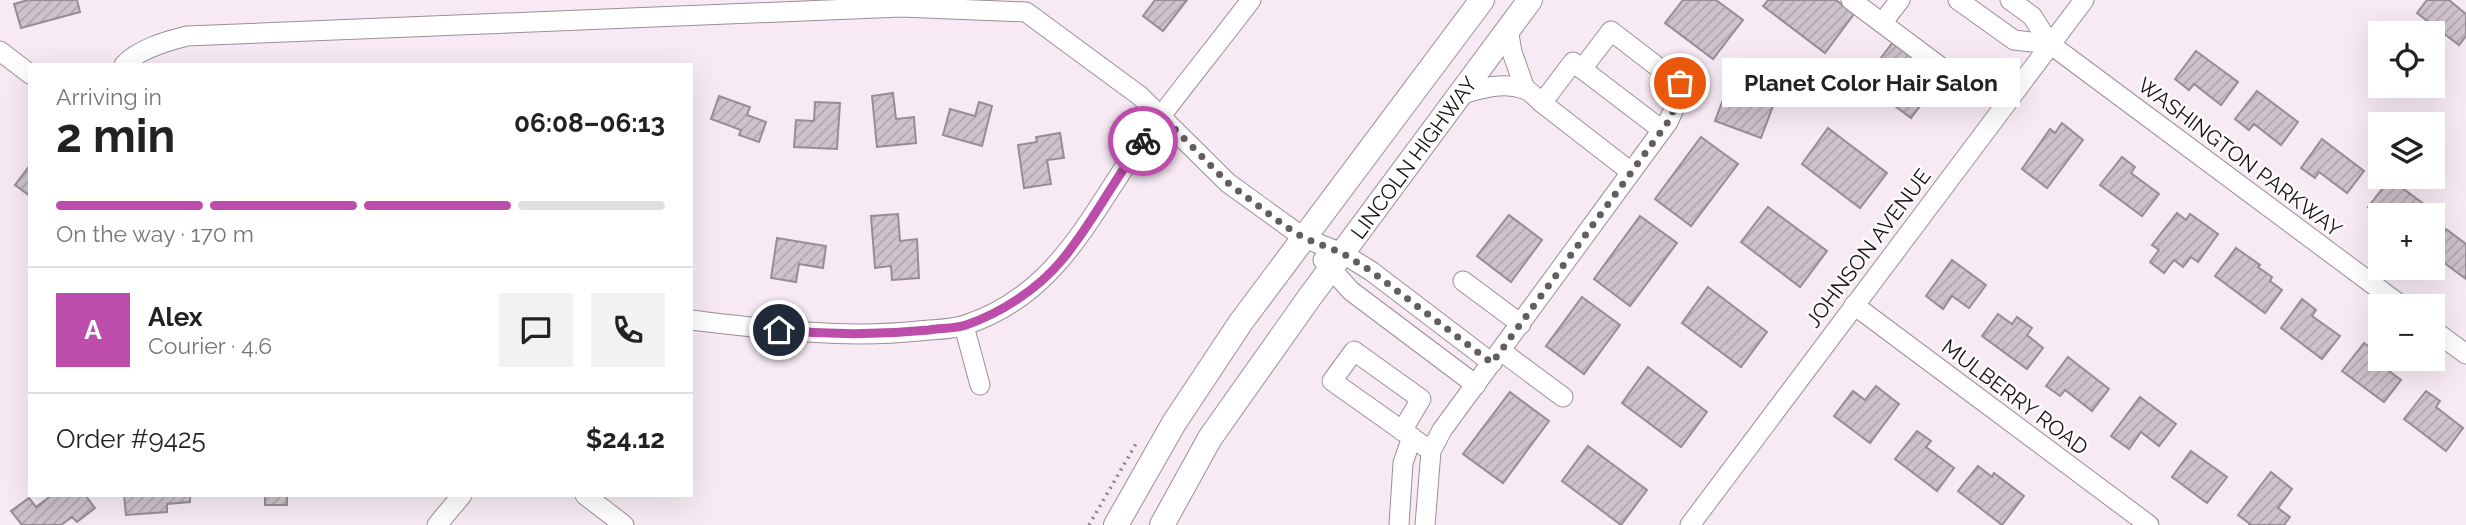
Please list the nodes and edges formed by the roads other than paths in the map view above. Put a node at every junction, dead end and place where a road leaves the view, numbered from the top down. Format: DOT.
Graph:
graph roads {
  1 [pos="1251,0"];
  2 [pos="1482,0"];
  3 [pos="1530,0"];
  4 [pos="1851,0"];
  5 [pos="1900,0"];
  6 [pos="1958,0"];
  7 [pos="2010,0"];
  8 [pos="2084,0"];
  9 [pos="901,3"];
  10 [pos="1882,23"];
  11 [pos="1508,29"];
  12 [pos="2050,44"];
  13 [pos="0,51"];
  14 [pos="126,63"];
  15 [pos="1583,69"];
  16 [pos="28,72"];
  17 [pos="1958,80"];
  18 [pos="1525,89"];
  19 [pos="1459,95"];
  20 [pos="1542,103"];
  21 [pos="1162,116"];
  22 [pos="1662,130"];
  23 [pos="1631,172"];
  24 [pos="1304,238"];
  25 [pos="1336,261"];
  26 [pos="1463,281"];
  27 [pos="2386,294"];
  28 [pos="1854,304"];
  29 [pos="693,320"];
  30 [pos="1521,324"];
  31 [pos="964,326"];
  32 [pos="2445,339"];
  33 [pos="2466,354"];
  34 [pos="1496,357"];
  35 [pos="980,385"];
  36 [pos="1476,385"];
  37 [pos="1563,397"];
  38 [pos="1407,434"];
  39 [pos="1431,451"];
  40 [pos="459,497"];
  41 [pos="588,497"];
  42 [pos="438,525"];
  43 [pos="624,525"];
  44 [pos="1116,525"];
  45 [pos="1162,525"];
  46 [pos="1399,525"];
  47 [pos="1425,525"];
  48 [pos="1690,525"];
  49 [pos="2149,525"];
  1 -- 21 [label="street"];
  2 -- 24 [label="main road, LINCOLN HIGHWAY"];
  3 -- 11 [label="main road, LINCOLN HIGHWAY"];
  4 -- 10 [label="street"];
  5 -- 10 [label="street"];
  6 -- 12 [label="street"];
  7 -- 12 [label="street, WASHINGTON PARKWAY"];
  8 -- 12 [label="street, JOHNSON AVENUE"];
  9 -- 14 [label="street"];
  9 -- 21 [label="street"];
  10 -- 17 [label="street"];
  11 -- 18 [label="street"];
  11 -- 19 [label="main road, LINCOLN HIGHWAY"];
  12 -- 27 [label="street, WASHINGTON PARKWAY"];
  12 -- 28 [label="street, JOHNSON AVENUE"];
  13 -- 16 [label="street"];
  15 -- 20 [label="street"];
  15 -- 22 [label="street"];
  15 -- 22 [label="street"];
  18 -- 19 [label="street"];
  18 -- 20 [label="street"];
  19 -- 25 [label="main road, LINCOLN HIGHWAY"];
  20 -- 23 [label="street"];
  21 -- 24 [label="street"];
  21 -- 31 [label="street"];
  22 -- 23 [label="street"];
  23 -- 30 [label="street"];
  24 -- 25 [label="street"];
  24 -- 44 [label="main road, LINCOLN HIGHWAY"];
  25 -- 34 [label="street"];
  25 -- 36 [label="street"];
  25 -- 45 [label="main road, LINCOLN HIGHWAY"];
  26 -- 30 [label="street"];
  28 -- 48 [label="street, JOHNSON AVENUE"];
  28 -- 49 [label="street, MULBERRY ROAD"];
  29 -- 31 [label="street"];
  30 -- 34 [label="street"];
  31 -- 35 [label="street"];
  32 -- 33 [label="street"];
  34 -- 36 [label="street"];
  34 -- 37 [label="street"];
  36 -- 39 [label="street"];
  38 -- 38 [label="street"];
  38 -- 39 [label="street"];
  38 -- 46 [label="street"];
  39 -- 47 [label="street"];
  40 -- 42 [label="street"];
  41 -- 43 [label="street"];
}
